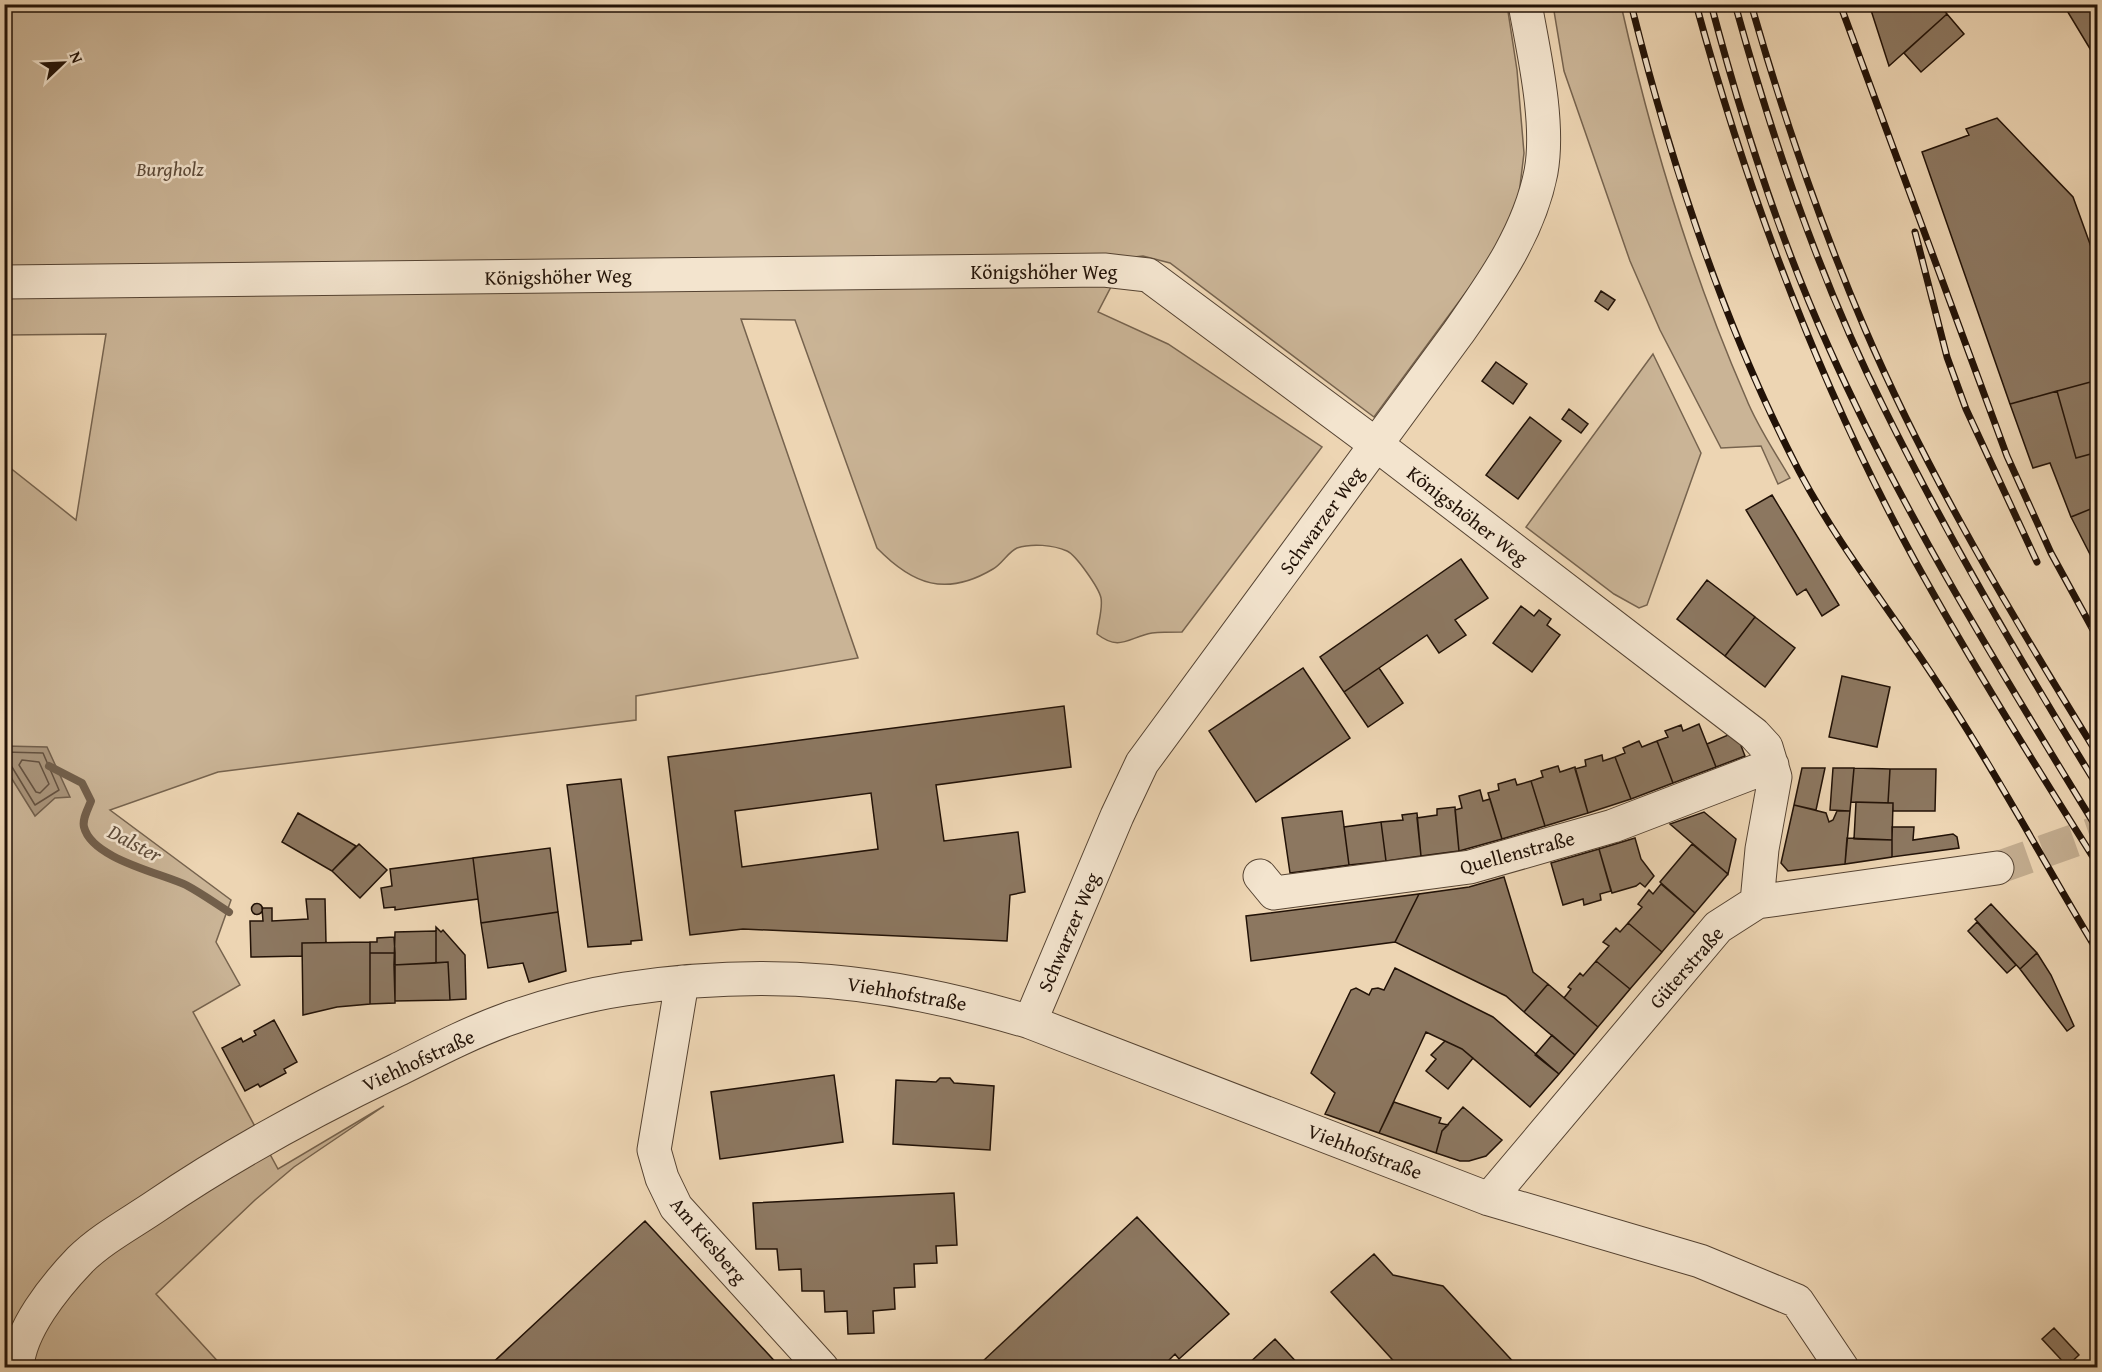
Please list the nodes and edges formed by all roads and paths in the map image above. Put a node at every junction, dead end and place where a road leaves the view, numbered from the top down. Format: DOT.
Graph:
graph roads {
  1 [pos="1525,4"];
  2 [pos="4,282"];
  3 [pos="1376,445"];
  4 [pos="1772,765"];
  5 [pos="1997,868"];
  6 [pos="1260,876"];
  7 [pos="1757,902"];
  8 [pos="682,982"];
  9 [pos="1030,1022"];
  10 [pos="1489,1199"];
  11 [pos="17,1368"];
  12 [pos="822,1368"];
  13 [pos="1842,1368"];
  1 -- 3 [label="street, Schwarzer Weg"];
  2 -- 3 [label="street, Königshöher Weg"];
  3 -- 4 [label="street, Königshöher Weg"];
  3 -- 9 [label="street, Schwarzer Weg"];
  4 -- 6 [label="street, Quellenstraße"];
  4 -- 7 [label="street, Königshöher Weg"];
  5 -- 7 [label="street, Güterstraße"];
  7 -- 10 [label="street, Güterstraße"];
  8 -- 9 [label="street, Viehhofstraße"];
  8 -- 11 [label="street, Viehhofstraße"];
  8 -- 12 [label="street, Am Kiesberg"];
  9 -- 10 [label="street, Viehhofstraße"];
  10 -- 13 [label="street, Viehhofstraße"];
}
